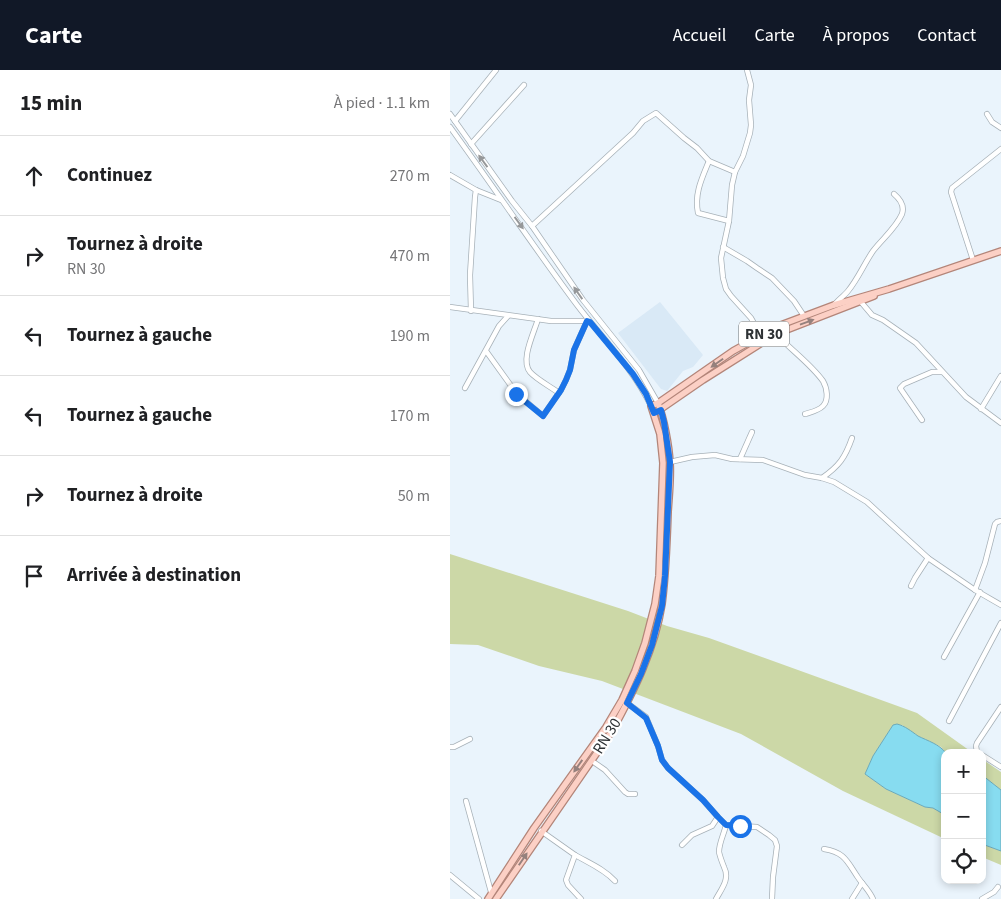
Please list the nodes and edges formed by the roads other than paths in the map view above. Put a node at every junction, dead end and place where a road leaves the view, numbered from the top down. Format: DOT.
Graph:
graph roads {
  1 [pos="496,70"];
  2 [pos="747,70"];
  3 [pos="524,85"];
  4 [pos="450,114"];
  5 [pos="987,114"];
  6 [pos="455,121"];
  7 [pos="450,127"];
  8 [pos="1001,128"];
  9 [pos="471,144"];
  10 [pos="1001,149"];
  11 [pos="709,161"];
  12 [pos="735,172"];
  13 [pos="450,175"];
  14 [pos="476,190"];
  15 [pos="894,194"];
  16 [pos="502,200"];
  17 [pos="729,221"];
  18 [pos="532,226"];
  19 [pos="724,247"];
  20 [pos="1001,251"];
  21 [pos="973,260"];
  22 [pos="889,289"];
  23 [pos="861,302"];
  24 [pos="834,304"];
  25 [pos="450,307"];
  26 [pos="471,311"];
  27 [pos="508,316"];
  28 [pos="804,316"];
  29 [pos="538,319"];
  30 [pos="588,321"];
  31 [pos="776,334"];
  32 [pos="760,336"];
  33 [pos="486,351"];
  34 [pos="934,363"];
  35 [pos="932,372"];
  36 [pos="942,372"];
  37 [pos="1001,376"];
  38 [pos="465,388"];
  39 [pos="559,393"];
  40 [pos="658,403"];
  41 [pos="651,406"];
  42 [pos="981,408"];
  43 [pos="661,410"];
  44 [pos="654,413"];
  45 [pos="805,414"];
  46 [pos="922,420"];
  47 [pos="1001,423"];
  48 [pos="752,432"];
  49 [pos="852,438"];
  50 [pos="740,459"];
  51 [pos="670,462"];
  52 [pos="822,478"];
  53 [pos="1001,521"];
  54 [pos="928,558"];
  55 [pos="911,586"];
  56 [pos="978,591"];
  57 [pos="1001,605"];
  58 [pos="1001,623"];
  59 [pos="944,657"];
  60 [pos="627,703"];
  61 [pos="1001,708"];
  62 [pos="949,721"];
  63 [pos="470,739"];
  64 [pos="450,747"];
  65 [pos="976,749"];
  66 [pos="986,758"];
  67 [pos="592,761"];
  68 [pos="1001,768"];
  69 [pos="635,794"];
  70 [pos="466,801"];
  71 [pos="718,817"];
  72 [pos="726,825"];
  73 [pos="542,831"];
  74 [pos="682,845"];
  75 [pos="824,849"];
  76 [pos="575,856"];
  77 [pos="450,875"];
  78 [pos="615,881"];
  79 [pos="862,883"];
  80 [pos="998,887"];
  81 [pos="491,892"];
  82 [pos="479,899"];
  83 [pos="488,899"];
  84 [pos="496,899"];
  85 [pos="581,899"];
  86 [pos="716,899"];
  87 [pos="772,899"];
  88 [pos="852,899"];
  89 [pos="873,899"];
  90 [pos="982,899"];
  1 -- 6 [label="street"];
  2 -- 12 [label="street"];
  3 -- 9 [label="street"];
  4 -- 6 [label="street"];
  5 -- 8 [label="street"];
  6 -- 9 [label="street"];
  7 -- 16 [label="street"];
  18 -- 9 [label="street, one-way"];
  10 -- 21 [label="street"];
  11 -- 12 [label="street"];
  11 -- 17 [label="street"];
  11 -- 18 [label="street"];
  12 -- 17 [label="street"];
  13 -- 14 [label="street"];
  14 -- 16 [label="street"];
  14 -- 26 [label="street"];
  15 -- 24 [label="street"];
  16 -- 30 [label="street, one-way"];
  17 -- 19 [label="street"];
  40 -- 18 [label="street, one-way"];
  19 -- 28 [label="street"];
  19 -- 32 [label="street"];
  20 -- 21 [label="main road, RN 30"];
  21 -- 22 [label="main road, RN 30"];
  22 -- 23 [label="main road, RN 30"];
  22 -- 24 [label="main road, RN 30"];
  31 -- 23 [label="main road, RN 30, one-way"];
  23 -- 34 [label="street"];
  24 -- 28 [label="main road, RN 30"];
  25 -- 26 [label="street"];
  26 -- 27 [label="street"];
  27 -- 29 [label="street"];
  27 -- 33 [label="street"];
  28 -- 32 [label="main road, RN 30"];
  29 -- 30 [label="street"];
  29 -- 39 [label="street"];
  30 -- 39 [label="street"];
  30 -- 41 [label="street"];
  31 -- 43 [label="main road, RN 30"];
  31 -- 45 [label="street"];
  32 -- 40 [label="main road, RN 30, one-way"];
  33 -- 38 [label="street"];
  33 -- 39 [label="street"];
  34 -- 35 [label="street"];
  34 -- 36 [label="street"];
  35 -- 36 [label="street"];
  35 -- 46 [label="street"];
  36 -- 42 [label="street"];
  37 -- 42 [label="street"];
  40 -- 41 [label="main road, RN 30"];
  40 -- 43 [label="main road, RN 30 / RN 30"];
  41 -- 44 [label="main road, RN 30"];
  42 -- 47 [label="street"];
  43 -- 44 [label="main road, RN 30"];
  43 -- 51 [label="main road, RN 30 / RN 30"];
  44 -- 81 [label="main road, RN 30, one-way"];
  48 -- 50 [label="street"];
  49 -- 52 [label="street"];
  50 -- 51 [label="street"];
  50 -- 52 [label="street"];
  51 -- 60 [label="main road, RN 30 / RN 30"];
  52 -- 54 [label="street"];
  53 -- 56 [label="street"];
  54 -- 55 [label="street"];
  54 -- 56 [label="street"];
  56 -- 57 [label="street"];
  56 -- 59 [label="street"];
  58 -- 62 [label="street"];
  60 -- 67 [label="main road, RN 30 / RN 30"];
  60 -- 71 [label="street"];
  61 -- 65 [label="street"];
  63 -- 64 [label="street"];
  66 -- 68 [label="street"];
  67 -- 69 [label="street"];
  67 -- 73 [label="main road, RN 30 / RN 30"];
  70 -- 81 [label="street"];
  71 -- 72 [label="street"];
  71 -- 74 [label="street"];
  72 -- 86 [label="street"];
  72 -- 87 [label="street"];
  73 -- 76 [label="street"];
  84 -- 73 [label="main road, RN 30 / RN 30, one-way"];
  75 -- 79 [label="street"];
  76 -- 78 [label="street"];
  76 -- 85 [label="street"];
  77 -- 82 [label="street"];
  79 -- 88 [label="street"];
  79 -- 89 [label="street"];
  80 -- 90 [label="street"];
  81 -- 83 [label="main road, RN 30"];
}
